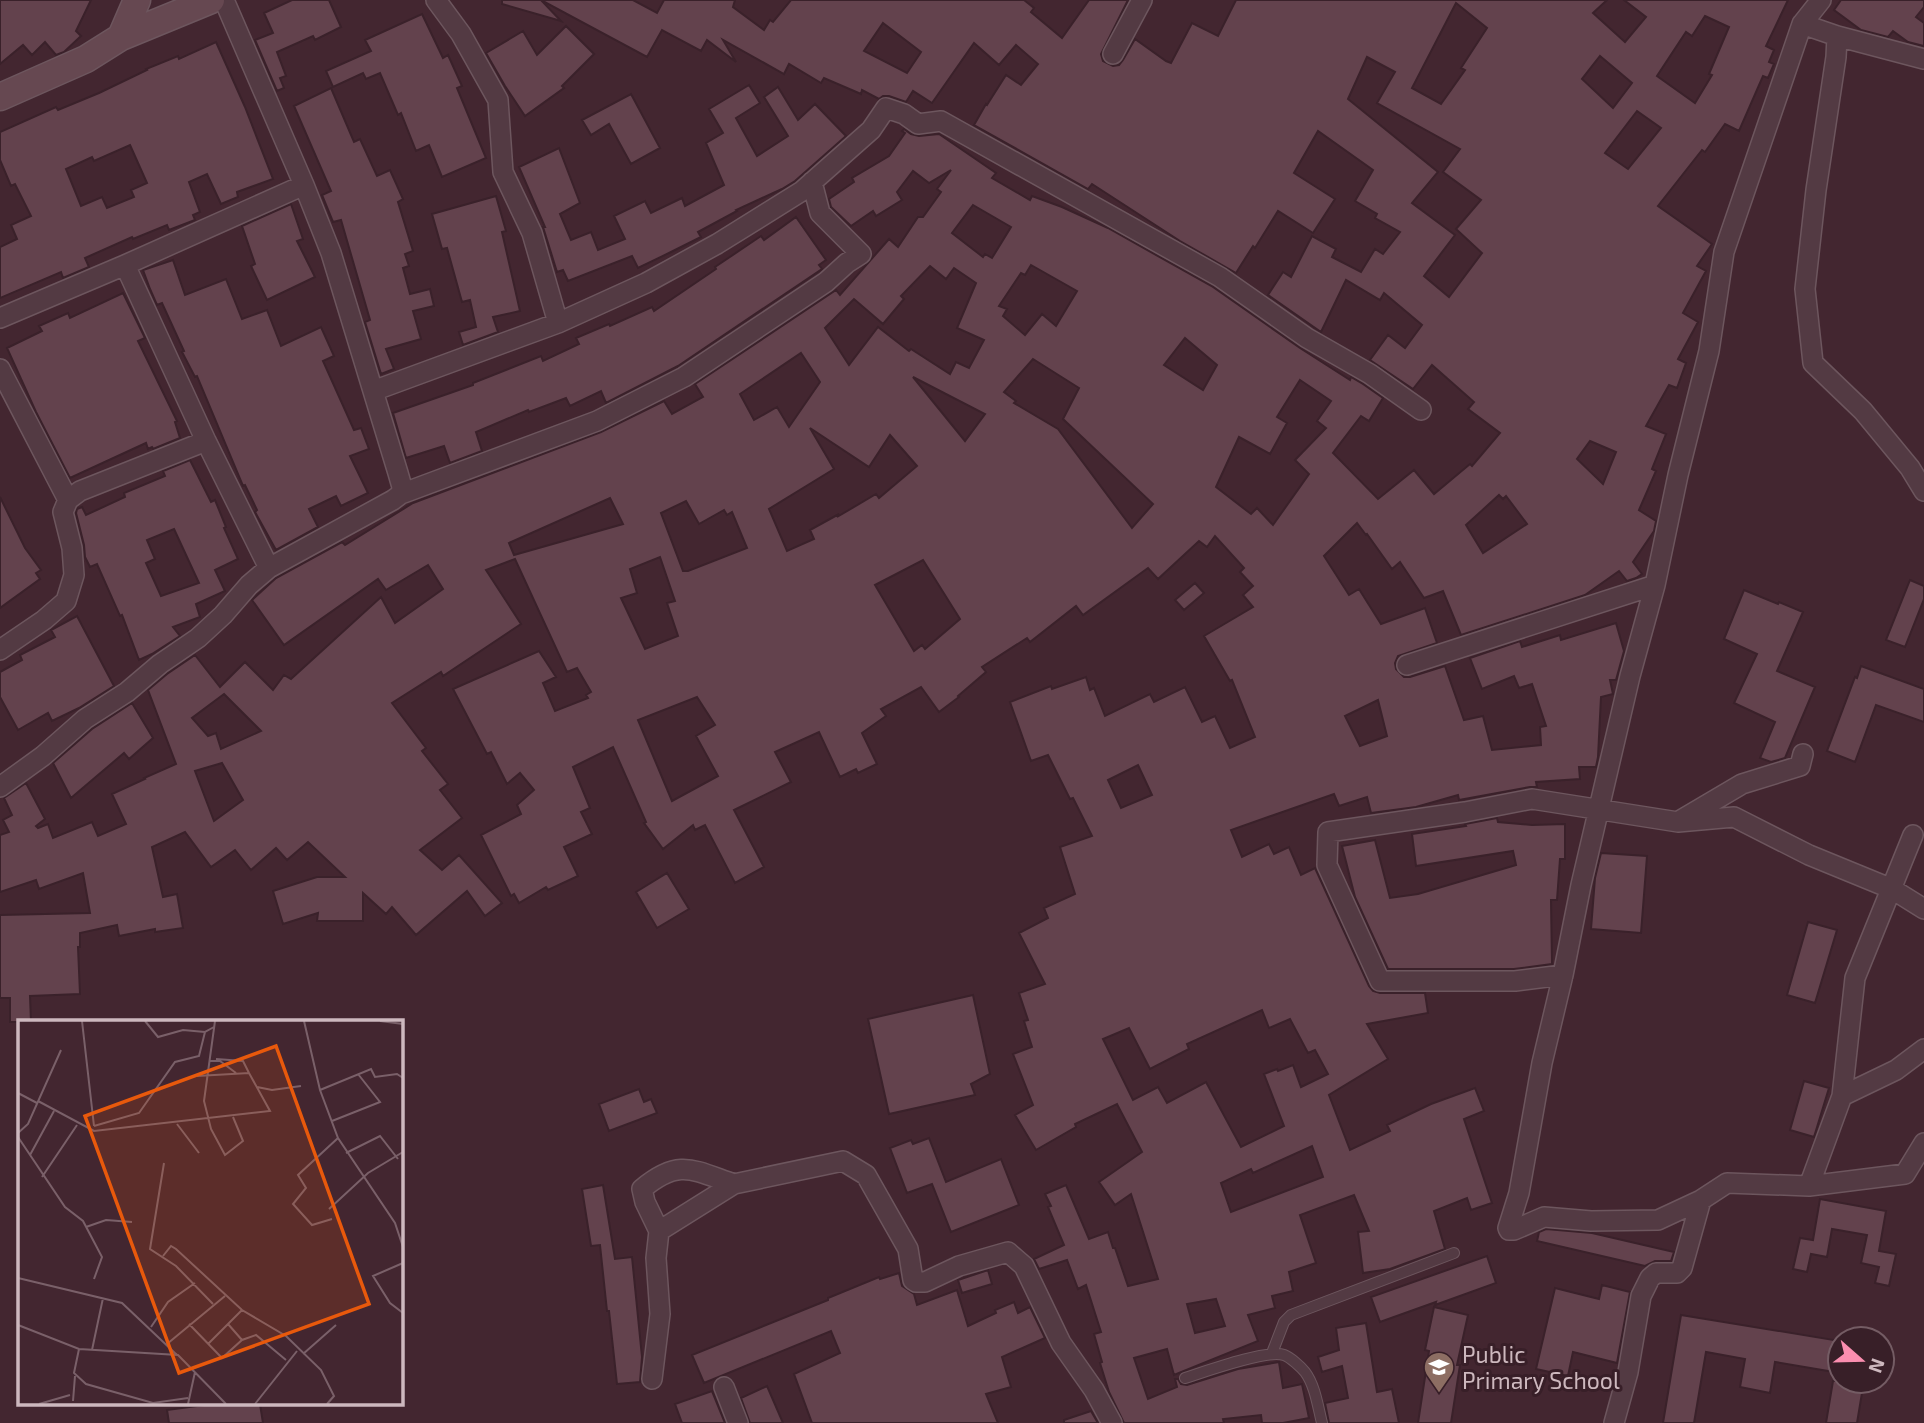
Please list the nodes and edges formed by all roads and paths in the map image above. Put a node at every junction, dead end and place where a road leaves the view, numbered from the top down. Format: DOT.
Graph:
graph roads {
  1 [pos="137,0"];
  2 [pos="211,0"];
  3 [pos="224,0"];
  4 [pos="436,0"];
  5 [pos="1142,0"];
  6 [pos="1821,0"];
  7 [pos="1802,24"];
  8 [pos="1837,36"];
  9 [pos="121,37"];
  10 [pos="1113,54"];
  11 [pos="1924,59"];
  12 [pos="0,97"];
  13 [pos="811,182"];
  14 [pos="304,185"];
  15 [pos="125,265"];
  16 [pos="0,318"];
  17 [pos="558,323"];
  18 [pos="0,369"];
  19 [pos="373,391"];
  20 [pos="1422,410"];
  21 [pos="206,440"];
  22 [pos="1924,491"];
  23 [pos="401,494"];
  24 [pos="68,500"];
  25 [pos="269,568"];
  26 [pos="1655,585"];
  27 [pos="0,650"];
  28 [pos="1407,665"];
  29 [pos="1803,754"];
  30 [pos="0,787"];
  31 [pos="1598,810"];
  32 [pos="1678,822"];
  33 [pos="1913,835"];
  34 [pos="1892,889"];
  35 [pos="1924,909"];
  36 [pos="1563,975"];
  37 [pos="1924,1049"];
  38 [pos="1842,1096"];
  39 [pos="1924,1143"];
  40 [pos="734,1184"];
  41 [pos="1809,1186"];
  42 [pos="1701,1200"];
  43 [pos="659,1231"];
  44 [pos="1454,1253"];
  45 [pos="1272,1353"];
  46 [pos="1185,1378"];
  47 [pos="652,1379"];
  48 [pos="724,1387"];
  49 [pos="738,1423"];
  50 [pos="1112,1423"];
  51 [pos="1322,1423"];
  52 [pos="1614,1423"];
  1 -- 9 [label="street"];
  2 -- 9 [label="street"];
  3 -- 14 [label="street"];
  4 -- 17 [label="street"];
  5 -- 10 [label="street"];
  6 -- 7 [label="street"];
  7 -- 8 [label="street"];
  7 -- 26 [label="street"];
  8 -- 11 [label="street"];
  8 -- 22 [label="street"];
  9 -- 12 [label="street"];
  13 -- 17 [label="street"];
  13 -- 20 [label="street"];
  13 -- 23 [label="street"];
  14 -- 15 [label="street"];
  14 -- 19 [label="street"];
  15 -- 16 [label="street"];
  15 -- 21 [label="street"];
  17 -- 19 [label="street"];
  18 -- 24 [label="street"];
  19 -- 23 [label="street"];
  21 -- 24 [label="street"];
  21 -- 25 [label="street"];
  23 -- 25 [label="street"];
  24 -- 27 [label="street"];
  25 -- 30 [label="street"];
  26 -- 28 [label="street"];
  26 -- 31 [label="street"];
  29 -- 32 [label="street"];
  31 -- 32 [label="street"];
  31 -- 36 [label="street"];
  31 -- 36 [label="street"];
  32 -- 34 [label="street"];
  33 -- 34 [label="street"];
  34 -- 35 [label="street"];
  34 -- 38 [label="street"];
  36 -- 42 [label="street"];
  37 -- 38 [label="street"];
  38 -- 41 [label="street"];
  39 -- 41 [label="street"];
  40 -- 43 [label="street"];
  40 -- 43 [label="street"];
  40 -- 50 [label="street"];
  41 -- 42 [label="street"];
  42 -- 52 [label="street"];
  43 -- 47 [label="street"];
  44 -- 45 [label="lane"];
  45 -- 46 [label="lane"];
  45 -- 51 [label="lane"];
  48 -- 49 [label="street"];
}
